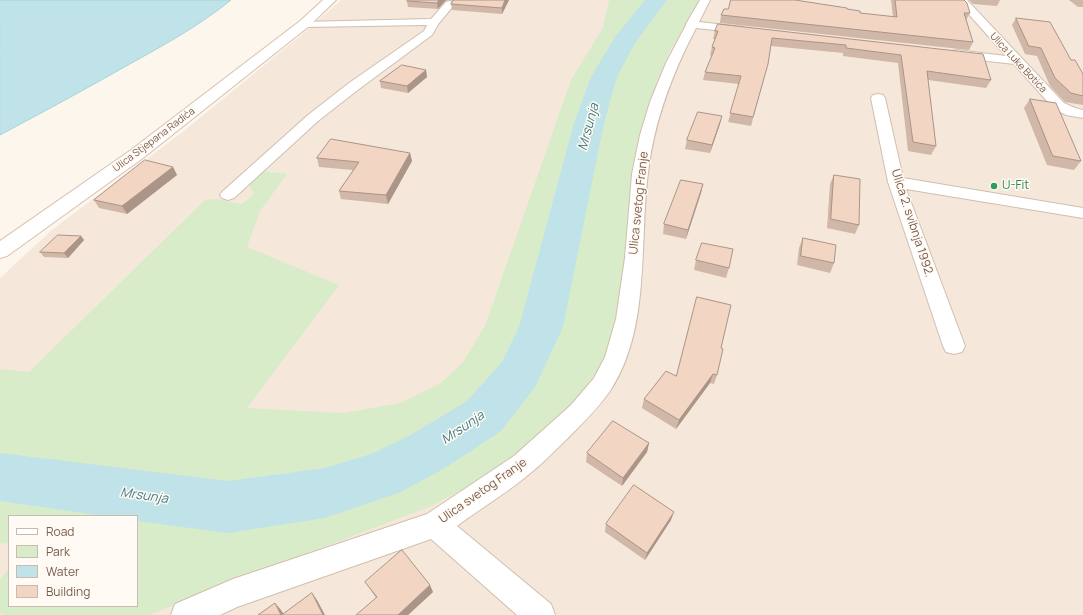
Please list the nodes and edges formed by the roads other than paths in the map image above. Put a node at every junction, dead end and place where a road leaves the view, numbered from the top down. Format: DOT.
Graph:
graph roads {
  1 [pos="330,0"];
  2 [pos="705,0"];
  3 [pos="960,0"];
  4 [pos="450,4"];
  5 [pos="434,22"];
  6 [pos="304,24"];
  7 [pos="691,24"];
  8 [pos="753,31"];
  9 [pos="947,53"];
  10 [pos="1017,61"];
  11 [pos="878,98"];
  12 [pos="1083,114"];
  13 [pos="896,182"];
  14 [pos="228,195"];
  15 [pos="1083,213"];
  16 [pos="0,251"];
  17 [pos="954,346"];
  18 [pos="435,525"];
  19 [pos="186,615"];
  20 [pos="540,615"];
  1 -- 6 [label="main road, Ulica Stjepana Radića"];
  2 -- 7 [label="street, Ulica svetog Franje"];
  3 -- 10 [label="street, Ulica Luke Botića"];
  4 -- 5 [label="street"];
  5 -- 6 [label="street"];
  5 -- 14 [label="street"];
  6 -- 16 [label="main road, Ulica Stjepana Radića"];
  7 -- 8 [label="street"];
  7 -- 18 [label="street, Ulica svetog Franje"];
  9 -- 10 [label="street"];
  10 -- 12 [label="street, Ulica Luke Botića"];
  11 -- 13 [label="street, Ulica 2. svibnja 1992."];
  13 -- 15 [label="street"];
  13 -- 17 [label="street, Ulica 2. svibnja 1992."];
  18 -- 19 [label="street, Ulica svetog Franje"];
  18 -- 20 [label="street"];
}
